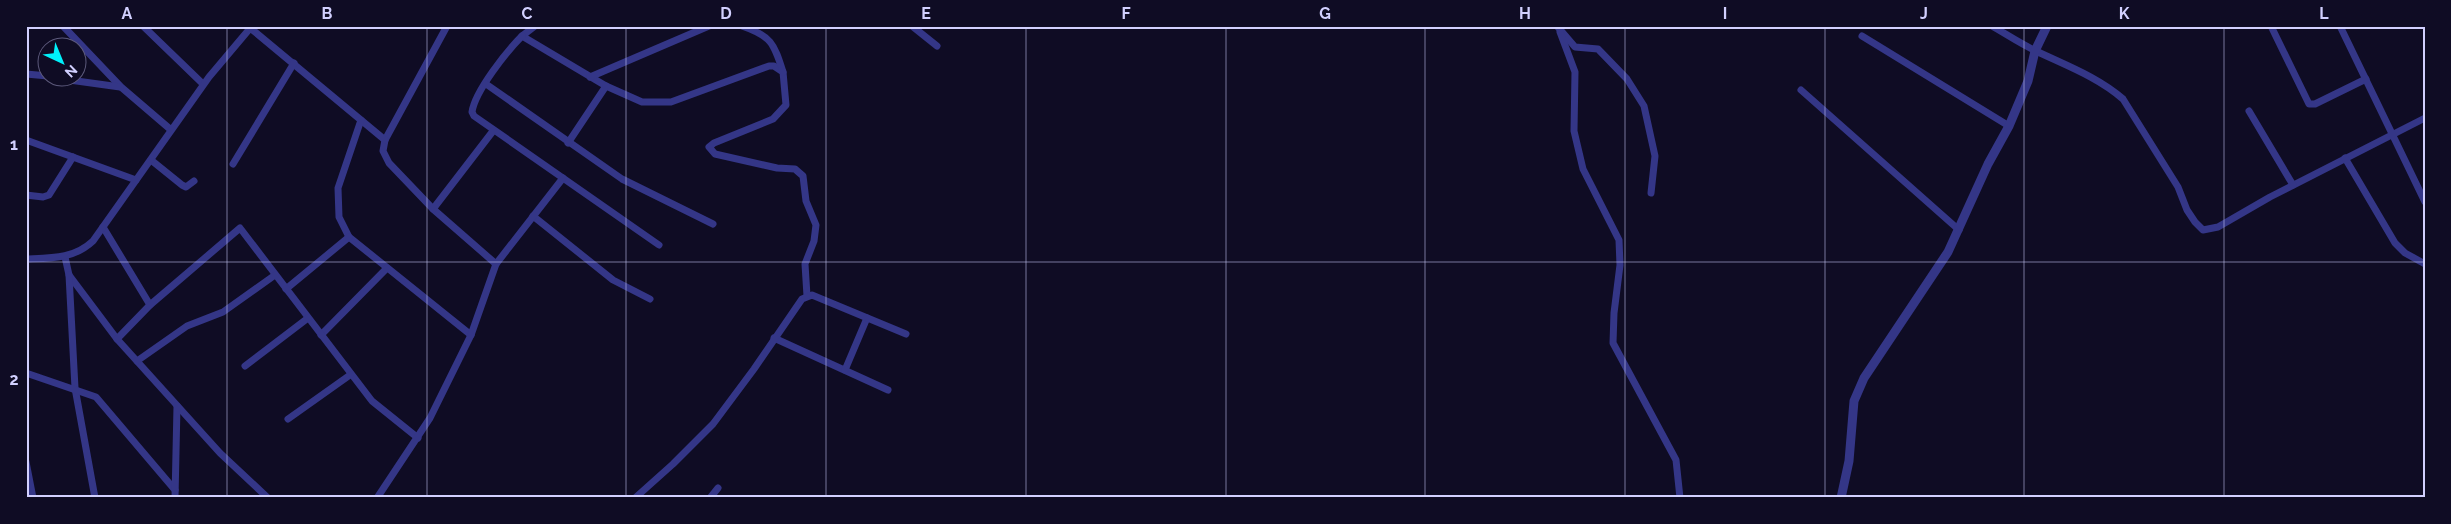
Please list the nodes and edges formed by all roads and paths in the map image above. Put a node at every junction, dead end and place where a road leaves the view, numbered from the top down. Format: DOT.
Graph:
graph roads {
  1 [pos="63,26"];
  2 [pos="143,26"];
  3 [pos="447,26"];
  4 [pos="535,26"];
  5 [pos="709,26"];
  6 [pos="742,26"];
  7 [pos="912,26"];
  8 [pos="1992,26"];
  9 [pos="2048,26"];
  10 [pos="2271,26"];
  11 [pos="2340,26"];
  12 [pos="251,27"];
  13 [pos="1558,29"];
  14 [pos="522,36"];
  15 [pos="1862,36"];
  16 [pos="937,46"];
  17 [pos="2035,51"];
  18 [pos="294,64"];
  19 [pos="783,72"];
  20 [pos="590,77"];
  21 [pos="2366,79"];
  22 [pos="88,82"];
  23 [pos="204,84"];
  24 [pos="486,84"];
  25 [pos="606,86"];
  26 [pos="121,87"];
  27 [pos="1801,90"];
  28 [pos="2249,111"];
  29 [pos="2425,118"];
  30 [pos="361,120"];
  31 [pos="2009,126"];
  32 [pos="170,129"];
  33 [pos="493,131"];
  34 [pos="2391,135"];
  35 [pos="26,140"];
  36 [pos="385,140"];
  37 [pos="568,144"];
  38 [pos="74,157"];
  39 [pos="2345,158"];
  40 [pos="151,160"];
  41 [pos="233,164"];
  42 [pos="563,178"];
  43 [pos="136,180"];
  44 [pos="194,181"];
  45 [pos="2293,185"];
  46 [pos="1651,193"];
  47 [pos="26,195"];
  48 [pos="2425,202"];
  49 [pos="433,209"];
  50 [pos="533,216"];
  51 [pos="712,224"];
  52 [pos="103,228"];
  53 [pos="1959,230"];
  54 [pos="349,237"];
  55 [pos="659,245"];
  56 [pos="65,257"];
  57 [pos="26,259"];
  58 [pos="496,264"];
  59 [pos="2425,264"];
  60 [pos="387,268"];
  61 [pos="69,275"];
  62 [pos="275,275"];
  63 [pos="286,289"];
  64 [pos="806,296"];
  65 [pos="650,299"];
  66 [pos="150,305"];
  67 [pos="308,318"];
  68 [pos="867,318"];
  69 [pos="906,334"];
  70 [pos="321,335"];
  71 [pos="471,335"];
  72 [pos="774,338"];
  73 [pos="117,339"];
  74 [pos="137,361"];
  75 [pos="245,366"];
  76 [pos="845,370"];
  77 [pos="26,373"];
  78 [pos="350,374"];
  79 [pos="75,388"];
  80 [pos="888,390"];
  81 [pos="177,406"];
  82 [pos="288,419"];
  83 [pos="418,438"];
  84 [pos="26,462"];
  85 [pos="718,488"];
  86 [pos="175,490"];
  87 [pos="32,498"];
  88 [pos="95,498"];
  89 [pos="175,498"];
  90 [pos="268,498"];
  91 [pos="377,498"];
  92 [pos="635,498"];
  93 [pos="710,498"];
  94 [pos="1680,498"];
  95 [pos="1841,498"];
  1 -- 26 [label="street"];
  2 -- 23 [label="street"];
  3 -- 36 [label="street"];
  4 -- 14 [label="street"];
  5 -- 20 [label="street"];
  6 -- 19 [label="street"];
  7 -- 16 [label="street"];
  8 -- 17 [label="street"];
  9 -- 17 [label="street"];
  10 -- 21 [label="street"];
  11 -- 21 [label="street"];
  12 -- 18 [label="street"];
  12 -- 23 [label="street"];
  13 -- 46 [label="street"];
  13 -- 94 [label="street"];
  14 -- 20 [label="street"];
  14 -- 24 [label="street"];
  15 -- 31 [label="street"];
  17 -- 31 [label="street"];
  17 -- 45 [label="street"];
  18 -- 30 [label="street"];
  18 -- 41 [label="street"];
  19 -- 25 [label="street"];
  19 -- 64 [label="street"];
  20 -- 25 [label="street"];
  21 -- 34 [label="street"];
  22 -- 26 [label="street"];
  23 -- 32 [label="street"];
  24 -- 33 [label="street"];
  24 -- 37 [label="street"];
  25 -- 37 [label="street"];
  26 -- 32 [label="street"];
  27 -- 53 [label="street"];
  28 -- 45 [label="street"];
  29 -- 34 [label="street"];
  30 -- 36 [label="street"];
  30 -- 54 [label="street"];
  31 -- 53 [label="street"];
  32 -- 40 [label="street"];
  33 -- 42 [label="street"];
  33 -- 49 [label="street"];
  34 -- 39 [label="street"];
  34 -- 48 [label="street"];
  35 -- 38 [label="street"];
  36 -- 49 [label="street"];
  37 -- 51 [label="street"];
  38 -- 43 [label="street"];
  38 -- 47 [label="street"];
  39 -- 45 [label="street"];
  39 -- 59 [label="street"];
  40 -- 43 [label="street"];
  40 -- 44 [label="street"];
  42 -- 50 [label="street"];
  42 -- 55 [label="street"];
  43 -- 52 [label="street"];
  49 -- 58 [label="street"];
  50 -- 58 [label="street"];
  50 -- 65 [label="street"];
  52 -- 56 [label="street"];
  52 -- 66 [label="street"];
  53 -- 95 [label="street"];
  54 -- 60 [label="street"];
  54 -- 63 [label="street"];
  56 -- 57 [label="street"];
  56 -- 61 [label="street"];
  58 -- 71 [label="street"];
  60 -- 70 [label="street"];
  60 -- 71 [label="street"];
  61 -- 73 [label="street"];
  61 -- 79 [label="street"];
  62 -- 63 [label="street"];
  62 -- 66 [label="street"];
  62 -- 74 [label="street"];
  63 -- 67 [label="street"];
  64 -- 68 [label="street"];
  64 -- 72 [label="street"];
  66 -- 73 [label="street"];
  67 -- 70 [label="street"];
  67 -- 75 [label="street"];
  68 -- 69 [label="street"];
  68 -- 76 [label="street"];
  70 -- 78 [label="street"];
  71 -- 83 [label="street"];
  72 -- 76 [label="street"];
  72 -- 92 [label="street"];
  73 -- 74 [label="street"];
  74 -- 81 [label="street"];
  76 -- 80 [label="street"];
  77 -- 79 [label="street"];
  78 -- 82 [label="street"];
  78 -- 83 [label="street"];
  79 -- 86 [label="street"];
  79 -- 88 [label="street"];
  81 -- 86 [label="street"];
  81 -- 90 [label="street"];
  83 -- 91 [label="street"];
  84 -- 87 [label="street"];
  85 -- 93 [label="street"];
  86 -- 89 [label="street"];
}
